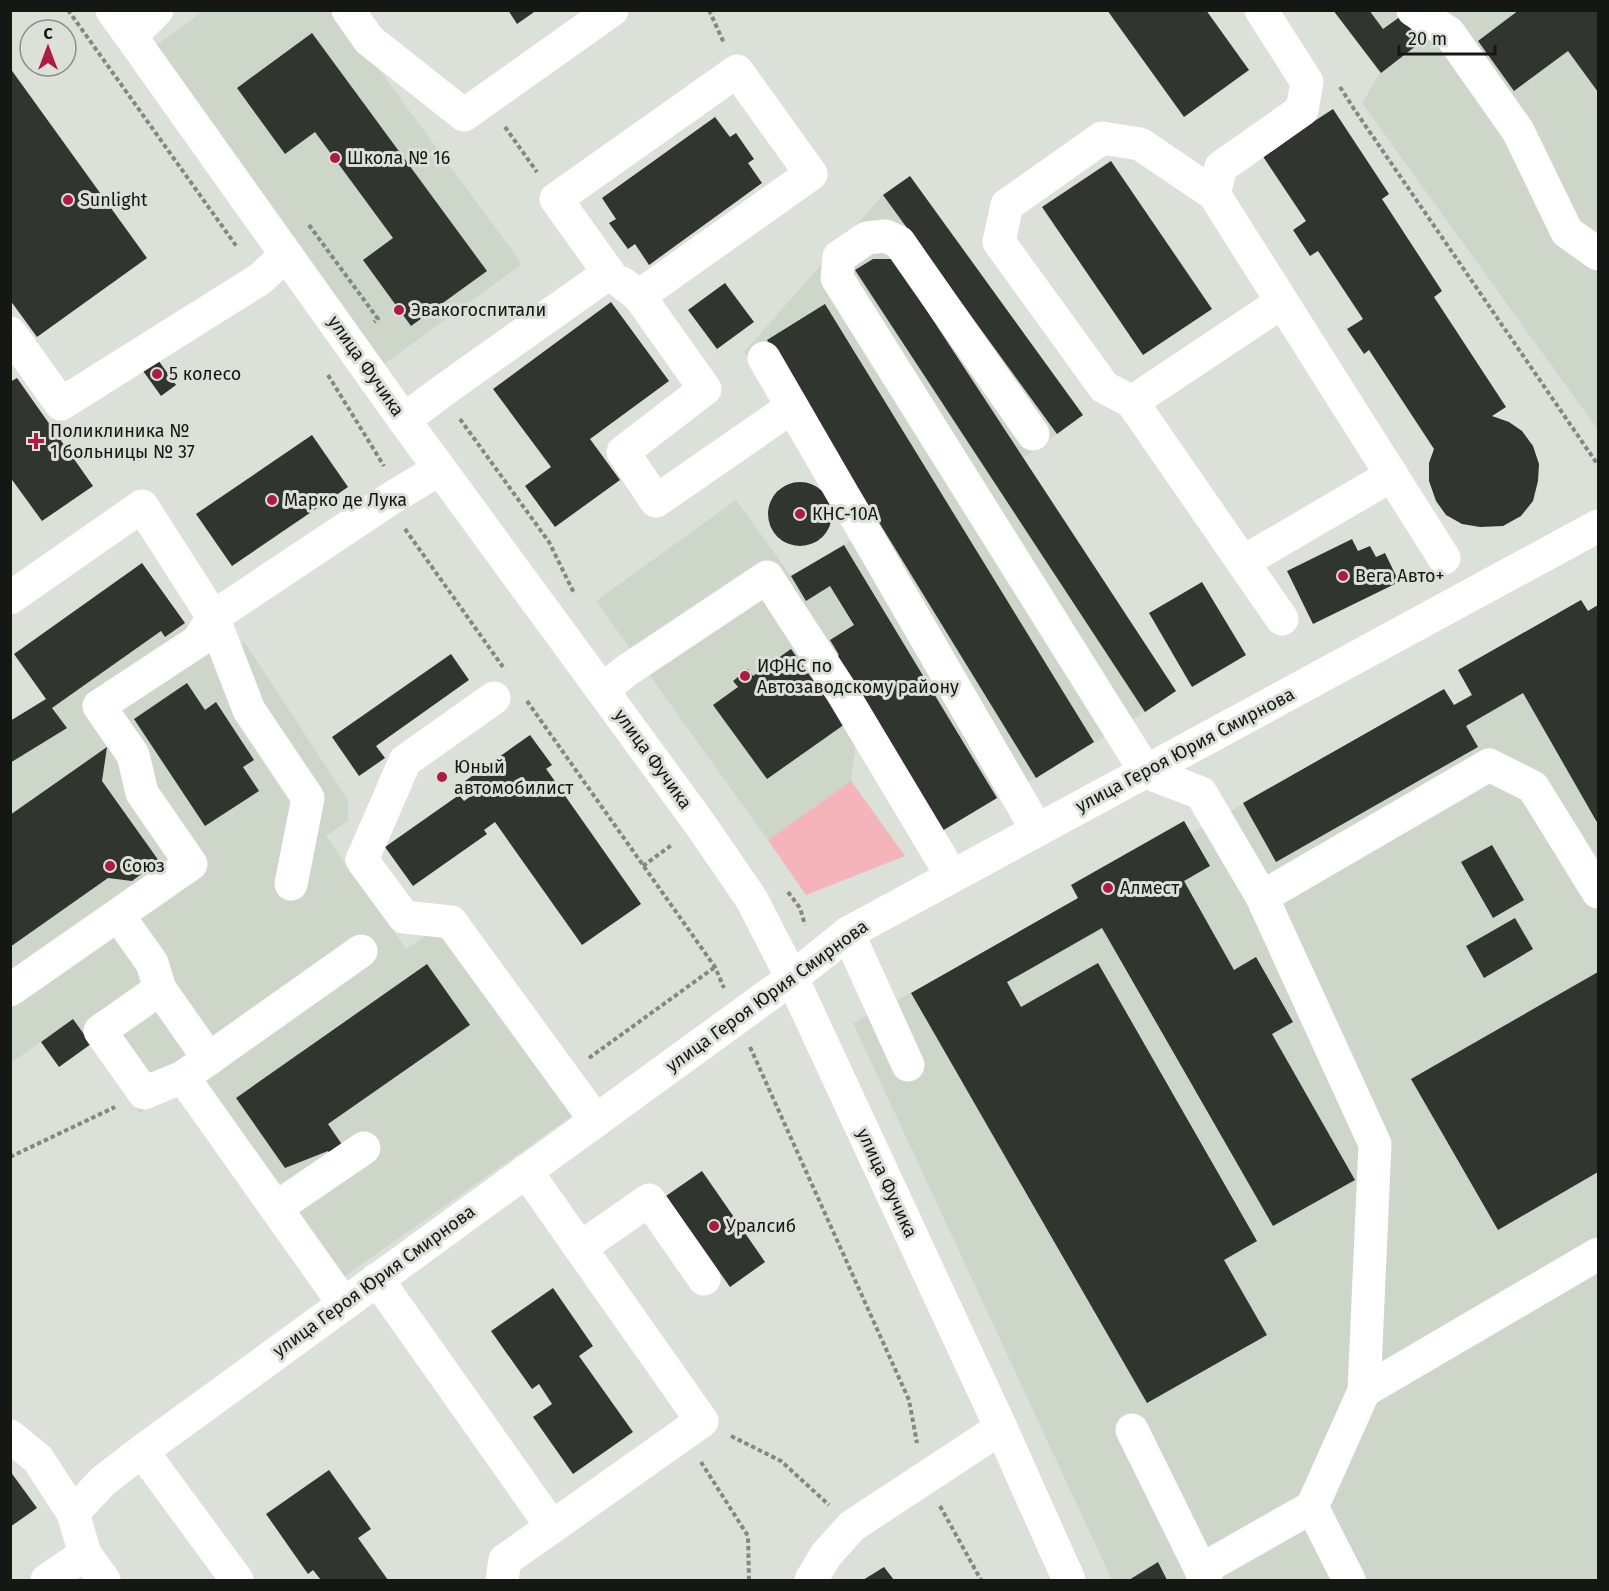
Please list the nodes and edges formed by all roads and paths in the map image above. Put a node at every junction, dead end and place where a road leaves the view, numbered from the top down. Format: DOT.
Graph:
graph roads {
  1 [pos="68,10"];
  2 [pos="158,10"];
  3 [pos="348,10"];
  4 [pos="612,10"];
  5 [pos="1261,10"];
  6 [pos="1413,10"];
  7 [pos="122,23"];
  8 [pos="1336,80"];
  9 [pos="485,100"];
  10 [pos="1214,194"];
  11 [pos="556,199"];
  12 [pos="1599,254"];
  13 [pos="286,255"];
  14 [pos="609,273"];
  15 [pos="260,279"];
  16 [pos="639,296"];
  17 [pos="1282,302"];
  18 [pos="10,333"];
  19 [pos="764,358"];
  20 [pos="326,371"];
  21 [pos="1132,402"];
  22 [pos="792,407"];
  23 [pos="404,420"];
  24 [pos="1033,434"];
  25 [pos="1599,465"];
  26 [pos="440,470"];
  27 [pos="1392,475"];
  28 [pos="393,497"];
  29 [pos="1599,526"];
  30 [pos="1444,558"];
  31 [pos="1243,562"];
  32 [pos="10,598"];
  33 [pos="213,617"];
  34 [pos="1282,619"];
  35 [pos="508,688"];
  36 [pos="602,690"];
  37 [pos="1146,772"];
  38 [pos="1037,830"];
  39 [pos="952,876"];
  40 [pos="291,884"];
  41 [pos="1599,892"];
  42 [pos="1262,897"];
  43 [pos="118,915"];
  44 [pos="848,933"];
  45 [pos="361,951"];
  46 [pos="715,967"];
  47 [pos="792,978"];
  48 [pos="160,989"];
  49 [pos="10,990"];
  50 [pos="737,1018"];
  51 [pos="908,1065"];
  52 [pos="196,1068"];
  53 [pos="563,1077"];
  54 [pos="144,1093"];
  55 [pos="596,1121"];
  56 [pos="364,1148"];
  57 [pos="10,1157"];
  58 [pos="526,1171"];
  59 [pos="276,1208"];
  60 [pos="580,1248"];
  61 [pos="1599,1254"];
  62 [pos="377,1279"];
  63 [pos="705,1279"];
  64 [pos="344,1304"];
  65 [pos="1364,1391"];
  66 [pos="702,1421"];
  67 [pos="1001,1428"];
  68 [pos="1132,1431"];
  69 [pos="10,1436"];
  70 [pos="142,1451"];
  71 [pos="924,1478"];
  72 [pos="1312,1507"];
  73 [pos="73,1512"];
  74 [pos="852,1526"];
  75 [pos="552,1527"];
  76 [pos="85,1554"];
  77 [pos="1204,1575"];
  78 [pos="46,1581"];
  79 [pos="104,1581"];
  80 [pos="237,1581"];
  81 [pos="502,1581"];
  82 [pos="749,1581"];
  83 [pos="811,1581"];
  84 [pos="981,1581"];
  85 [pos="1069,1581"];
  86 [pos="1349,1581"];
  1 -- 15 [label="path"];
  2 -- 7 [label="street"];
  3 -- 9 [label="street"];
  4 -- 9 [label="street"];
  5 -- 10 [label="street"];
  6 -- 12 [label="street"];
  7 -- 13 [label="street, улица Фучика"];
  8 -- 25 [label="path"];
  9 -- 11 [label="path"];
  10 -- 17 [label="street"];
  10 -- 21 [label="street"];
  11 -- 14 [label="street"];
  11 -- 16 [label="street"];
  13 -- 15 [label="street"];
  13 -- 23 [label="street, улица Фучика"];
  14 -- 16 [label="street"];
  14 -- 23 [label="street"];
  15 -- 18 [label="street"];
  16 -- 22 [label="street"];
  17 -- 21 [label="street"];
  17 -- 27 [label="street"];
  19 -- 22 [label="street"];
  20 -- 28 [label="path"];
  21 -- 31 [label="street"];
  22 -- 38 [label="street"];
  23 -- 26 [label="street, улица Фучика"];
  24 -- 37 [label="street"];
  26 -- 28 [label="street"];
  26 -- 36 [label="street, улица Фучика"];
  27 -- 30 [label="street"];
  27 -- 31 [label="street"];
  28 -- 33 [label="street"];
  28 -- 35 [label="path"];
  29 -- 37 [label="street, улица Героя Юрия Смирнова"];
  31 -- 34 [label="street"];
  32 -- 33 [label="street"];
  33 -- 40 [label="street"];
  33 -- 43 [label="street"];
  35 -- 46 [label="path"];
  35 -- 53 [label="street"];
  36 -- 39 [label="street"];
  36 -- 47 [label="street, улица Фучика"];
  37 -- 38 [label="street, улица Героя Юрия Смирнова"];
  37 -- 42 [label="street"];
  38 -- 39 [label="street, улица Героя Юрия Смирнова"];
  39 -- 44 [label="street, улица Героя Юрия Смирнова"];
  41 -- 42 [label="street"];
  42 -- 65 [label="street"];
  43 -- 48 [label="street"];
  43 -- 49 [label="street"];
  44 -- 47 [label="street, улица Героя Юрия Смирнова"];
  44 -- 51 [label="street"];
  45 -- 52 [label="street"];
  46 -- 50 [label="path"];
  46 -- 53 [label="path"];
  47 -- 50 [label="street, улица Героя Юрия Смирнова"];
  47 -- 67 [label="street, улица Фучика"];
  48 -- 52 [label="street"];
  48 -- 54 [label="street"];
  50 -- 55 [label="street, улица Героя Юрия Смирнова"];
  50 -- 71 [label="path"];
  52 -- 54 [label="street"];
  52 -- 59 [label="street"];
  53 -- 55 [label="street"];
  54 -- 57 [label="path"];
  55 -- 58 [label="street, улица Героя Юрия Смирнова"];
  56 -- 59 [label="street"];
  58 -- 60 [label="street"];
  58 -- 62 [label="street, улица Героя Юрия Смирнова"];
  59 -- 64 [label="street"];
  60 -- 63 [label="street"];
  60 -- 66 [label="street"];
  61 -- 65 [label="street"];
  62 -- 64 [label="street, улица Героя Юрия Смирнова"];
  62 -- 75 [label="street"];
  64 -- 70 [label="street, улица Героя Юрия Смирнова"];
  65 -- 72 [label="street"];
  66 -- 74 [label="path"];
  66 -- 75 [label="street"];
  66 -- 82 [label="path"];
  67 -- 71 [label="street"];
  67 -- 85 [label="street, улица Фучика"];
  68 -- 77 [label="street"];
  69 -- 73 [label="street"];
  70 -- 73 [label="street, улица Героя Юрия Смирнова"];
  70 -- 80 [label="street"];
  71 -- 74 [label="street"];
  71 -- 84 [label="path"];
  72 -- 77 [label="street"];
  72 -- 86 [label="street"];
  73 -- 76 [label="street"];
  74 -- 83 [label="street"];
  75 -- 81 [label="street"];
  76 -- 78 [label="street"];
  76 -- 79 [label="street"];
}
